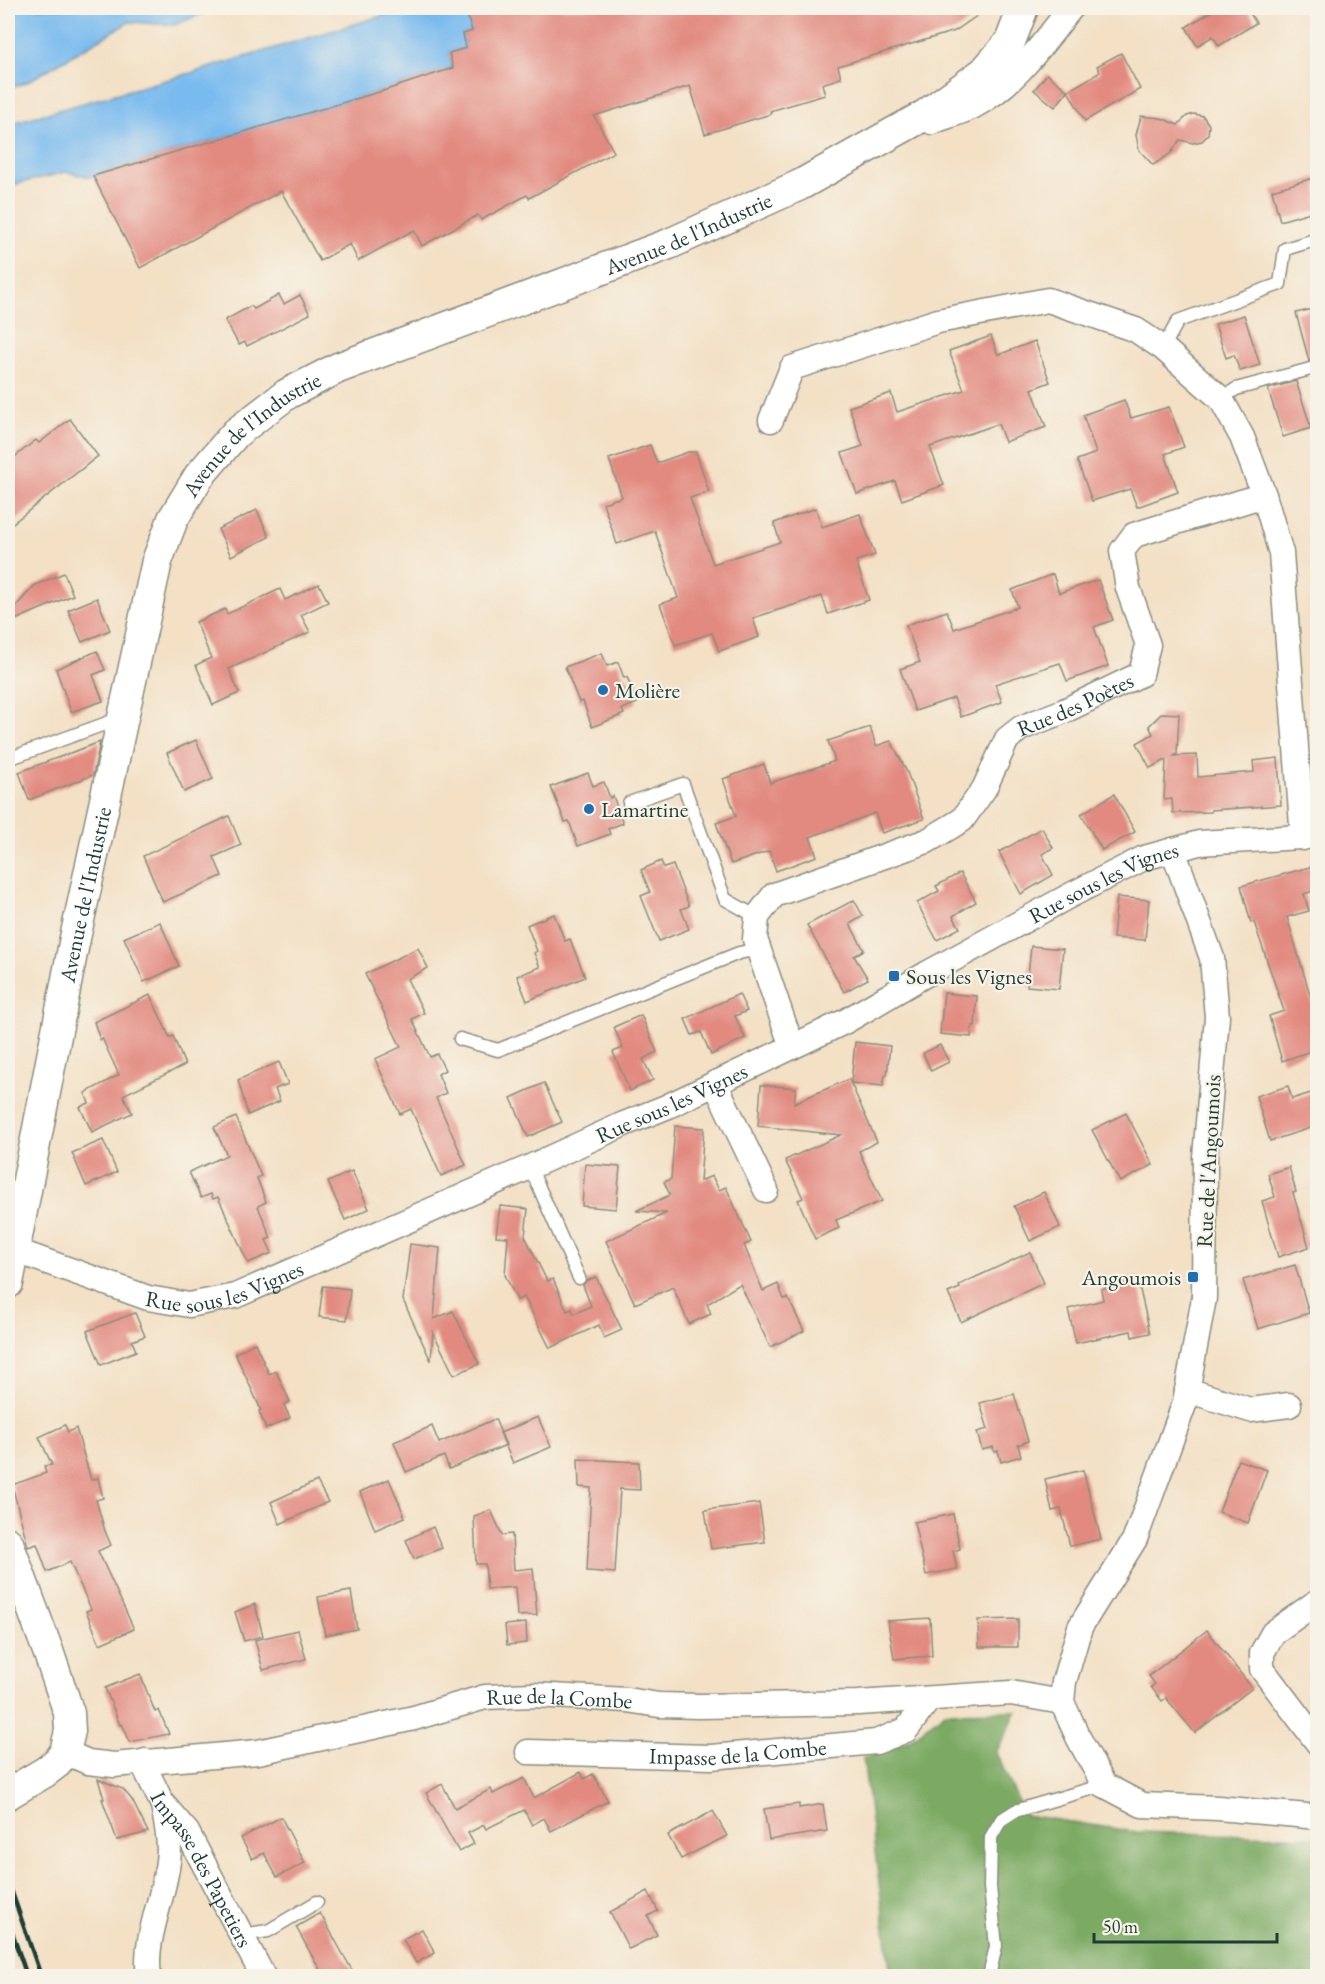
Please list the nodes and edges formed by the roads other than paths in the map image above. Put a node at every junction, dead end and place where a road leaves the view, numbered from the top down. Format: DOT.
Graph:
graph roads {
  1 [pos="1023,8"];
  2 [pos="1071,8"];
  3 [pos="925,115"];
  4 [pos="1317,238"];
  5 [pos="1163,348"];
  6 [pos="1317,367"];
  7 [pos="1221,399"];
  8 [pos="771,420"];
  9 [pos="1263,495"];
  10 [pos="122,718"];
  11 [pos="8,759"];
  12 [pos="629,803"];
  13 [pos="1310,837"];
  14 [pos="1173,850"];
  15 [pos="757,917"];
  16 [pos="758,949"];
  17 [pos="460,1039"];
  18 [pos="792,1047"];
  19 [pos="715,1083"];
  20 [pos="530,1167"];
  21 [pos="766,1190"];
  22 [pos="14,1250"];
  23 [pos="579,1278"];
  24 [pos="8,1283"];
  25 [pos="1187,1390"];
  26 [pos="1289,1405"];
  27 [pos="8,1543"];
  28 [pos="1317,1601"];
  29 [pos="929,1699"];
  30 [pos="1062,1701"];
  31 [pos="1317,1743"];
  32 [pos="65,1752"];
  33 [pos="528,1752"];
  34 [pos="145,1761"];
  35 [pos="1104,1785"];
  36 [pos="8,1794"];
  37 [pos="162,1803"];
  38 [pos="1317,1817"];
  39 [pos="317,1902"];
  40 [pos="241,1935"];
  41 [pos="149,1977"];
  42 [pos="263,1977"];
  43 [pos="989,1977"];
  1 -- 3 [label="street, Avenue de l'Industrie"];
  2 -- 3 [label="street"];
  3 -- 10 [label="street, Avenue de l'Industrie"];
  4 -- 5 [label="lane"];
  5 -- 7 [label="street"];
  5 -- 8 [label="street"];
  6 -- 7 [label="lane"];
  7 -- 9 [label="street"];
  9 -- 13 [label="street"];
  9 -- 15 [label="street, Rue des Poètes"];
  10 -- 11 [label="lane"];
  10 -- 22 [label="street, Avenue de l'Industrie"];
  12 -- 15 [label="lane"];
  13 -- 14 [label="street, Rue sous les Vignes"];
  14 -- 18 [label="street, Rue sous les Vignes"];
  14 -- 25 [label="street, Rue de l'Angoumois"];
  15 -- 16 [label="street"];
  16 -- 17 [label="lane"];
  16 -- 18 [label="street"];
  18 -- 19 [label="street, Rue sous les Vignes"];
  19 -- 20 [label="street, Rue sous les Vignes"];
  19 -- 21 [label="street"];
  20 -- 22 [label="street, Rue sous les Vignes"];
  20 -- 23 [label="lane"];
  22 -- 24 [label="street, Avenue de l'Industrie"];
  25 -- 26 [label="street"];
  25 -- 30 [label="street, Rue de l'Angoumois"];
  27 -- 32 [label="street"];
  28 -- 31 [label="street"];
  29 -- 30 [label="street, Rue de la Combe"];
  29 -- 33 [label="street, Impasse de la Combe"];
  29 -- 34 [label="street, Rue de la Combe"];
  30 -- 35 [label="street"];
  32 -- 34 [label="street, Rue de la Combe"];
  32 -- 36 [label="street"];
  34 -- 37 [label="street, Impasse des Papetiers"];
  35 -- 38 [label="street"];
  35 -- 43 [label="lane"];
  37 -- 40 [label="street, Impasse des Papetiers"];
  37 -- 41 [label="street"];
  39 -- 40 [label="lane"];
  40 -- 42 [label="street, Impasse des Papetiers"];
}
